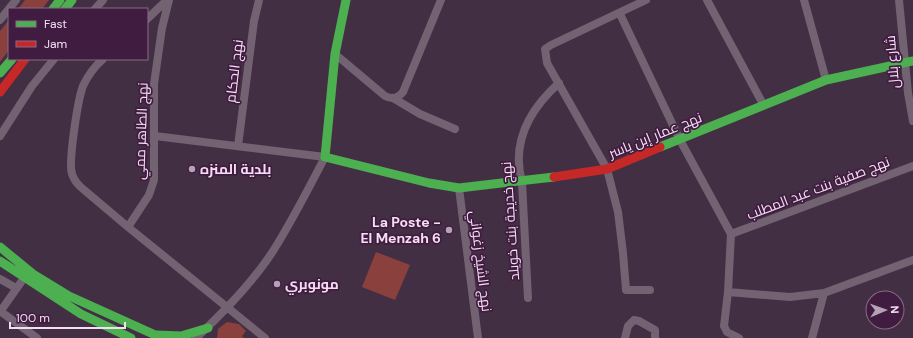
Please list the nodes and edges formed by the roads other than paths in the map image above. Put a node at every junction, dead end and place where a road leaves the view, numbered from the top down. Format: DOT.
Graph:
graph roads {
  1 [pos="16,0"];
  2 [pos="60,0"];
  3 [pos="72,0"];
  4 [pos="103,0"];
  5 [pos="168,0"];
  6 [pos="259,0"];
  7 [pos="346,0"];
  8 [pos="441,0"];
  9 [pos="646,0"];
  10 [pos="708,0"];
  11 [pos="804,0"];
  12 [pos="899,0"];
  13 [pos="10,8"];
  14 [pos="53,8"];
  15 [pos="66,8"];
  16 [pos="96,8"];
  17 [pos="8,10"];
  18 [pos="620,14"];
  19 [pos="148,17"];
  20 [pos="0,20"];
  21 [pos="335,54"];
  22 [pos="11,60"];
  23 [pos="24,60"];
  24 [pos="53,60"];
  25 [pos="102,60"];
  26 [pos="909,62"];
  27 [pos="0,73"];
  28 [pos="826,80"];
  29 [pos="559,83"];
  30 [pos="0,92"];
  31 [pos="393,98"];
  32 [pos="762,104"];
  33 [pos="913,121"];
  34 [pos="455,129"];
  35 [pos="0,136"];
  36 [pos="155,136"];
  37 [pos="680,140"];
  38 [pos="238,146"];
  39 [pos="325,157"];
  40 [pos="913,166"];
  41 [pos="607,169"];
  42 [pos="522,182"];
  43 [pos="459,188"];
  44 [pos="128,227"];
  45 [pos="731,234"];
  46 [pos="0,247"];
  47 [pos="913,260"];
  48 [pos="0,261"];
  49 [pos="24,278"];
  50 [pos="0,279"];
  51 [pos="16,288"];
  52 [pos="650,290"];
  53 [pos="728,292"];
  54 [pos="824,293"];
  55 [pos="528,298"];
  56 [pos="227,307"];
  57 [pos="0,312"];
  58 [pos="210,325"];
  59 [pos="158,336"];
  60 [pos="128,337"];
  61 [pos="37,338"];
  62 [pos="196,338"];
  63 [pos="207,338"];
  64 [pos="265,338"];
  65 [pos="478,338"];
  66 [pos="625,338"];
  67 [pos="655,338"];
  68 [pos="739,338"];
  69 [pos="812,338"];
  1 -- 13 [label="street"];
  2 -- 14 [label="main road"];
  3 -- 15 [label="main road"];
  4 -- 16 [label="street"];
  5 -- 19 [label="street"];
  5 -- 36 [label="street, نهج الطاهر ممي"];
  6 -- 38 [label="street, نهج الحكام"];
  7 -- 21 [label="main road"];
  8 -- 31 [label="street"];
  9 -- 18 [label="street"];
  10 -- 32 [label="street"];
  11 -- 28 [label="street"];
  12 -- 26 [label="street, شارع بلال"];
  17 -- 20 [label="street"];
  18 -- 29 [label="street"];
  18 -- 37 [label="street"];
  21 -- 31 [label="street"];
  21 -- 39 [label="main road"];
  22 -- 27 [label="main road"];
  23 -- 30 [label="main road"];
  24 -- 35 [label="street"];
  25 -- 44 [label="street"];
  26 -- 28 [label="main road, نهج عمار إبن ياسر"];
  26 -- 33 [label="street, شارع بلال"];
  28 -- 32 [label="main road, نهج عمار إبن ياسر"];
  29 -- 41 [label="street"];
  29 -- 42 [label="street, نهج خديجة بنت خويلد"];
  31 -- 34 [label="street"];
  32 -- 37 [label="main road, نهج عمار إبن ياسر"];
  36 -- 38 [label="street"];
  36 -- 44 [label="street, نهج الطاهر ممي"];
  37 -- 41 [label="main road, نهج عمار إبن ياسر"];
  37 -- 45 [label="street"];
  38 -- 39 [label="street"];
  39 -- 43 [label="main road, نهج عمار إبن ياسر"];
  39 -- 56 [label="street"];
  40 -- 45 [label="street, نهج صفية بنت عبد المطلب"];
  41 -- 42 [label="main road, نهج عمار إبن ياسر"];
  41 -- 52 [label="street"];
  42 -- 43 [label="main road, نهج عمار إبن ياسر"];
  42 -- 55 [label="street, نهج خديجة بنت خويلد"];
  43 -- 65 [label="street, نهج الشيخ زغواني"];
  44 -- 56 [label="street"];
  45 -- 53 [label="street"];
  46 -- 59 [label="main road"];
  47 -- 54 [label="street"];
  48 -- 49 [label="main road"];
  49 -- 51 [label="street"];
  49 -- 60 [label="main road"];
  50 -- 51 [label="street"];
  51 -- 57 [label="street"];
  53 -- 54 [label="street"];
  53 -- 68 [label="street"];
  54 -- 69 [label="street"];
  56 -- 58 [label="street"];
  56 -- 64 [label="street"];
  57 -- 61 [label="street"];
  58 -- 59 [label="main road"];
  58 -- 62 [label="street"];
  58 -- 63 [label="main road"];
  66 -- 67 [label="street"];
}
